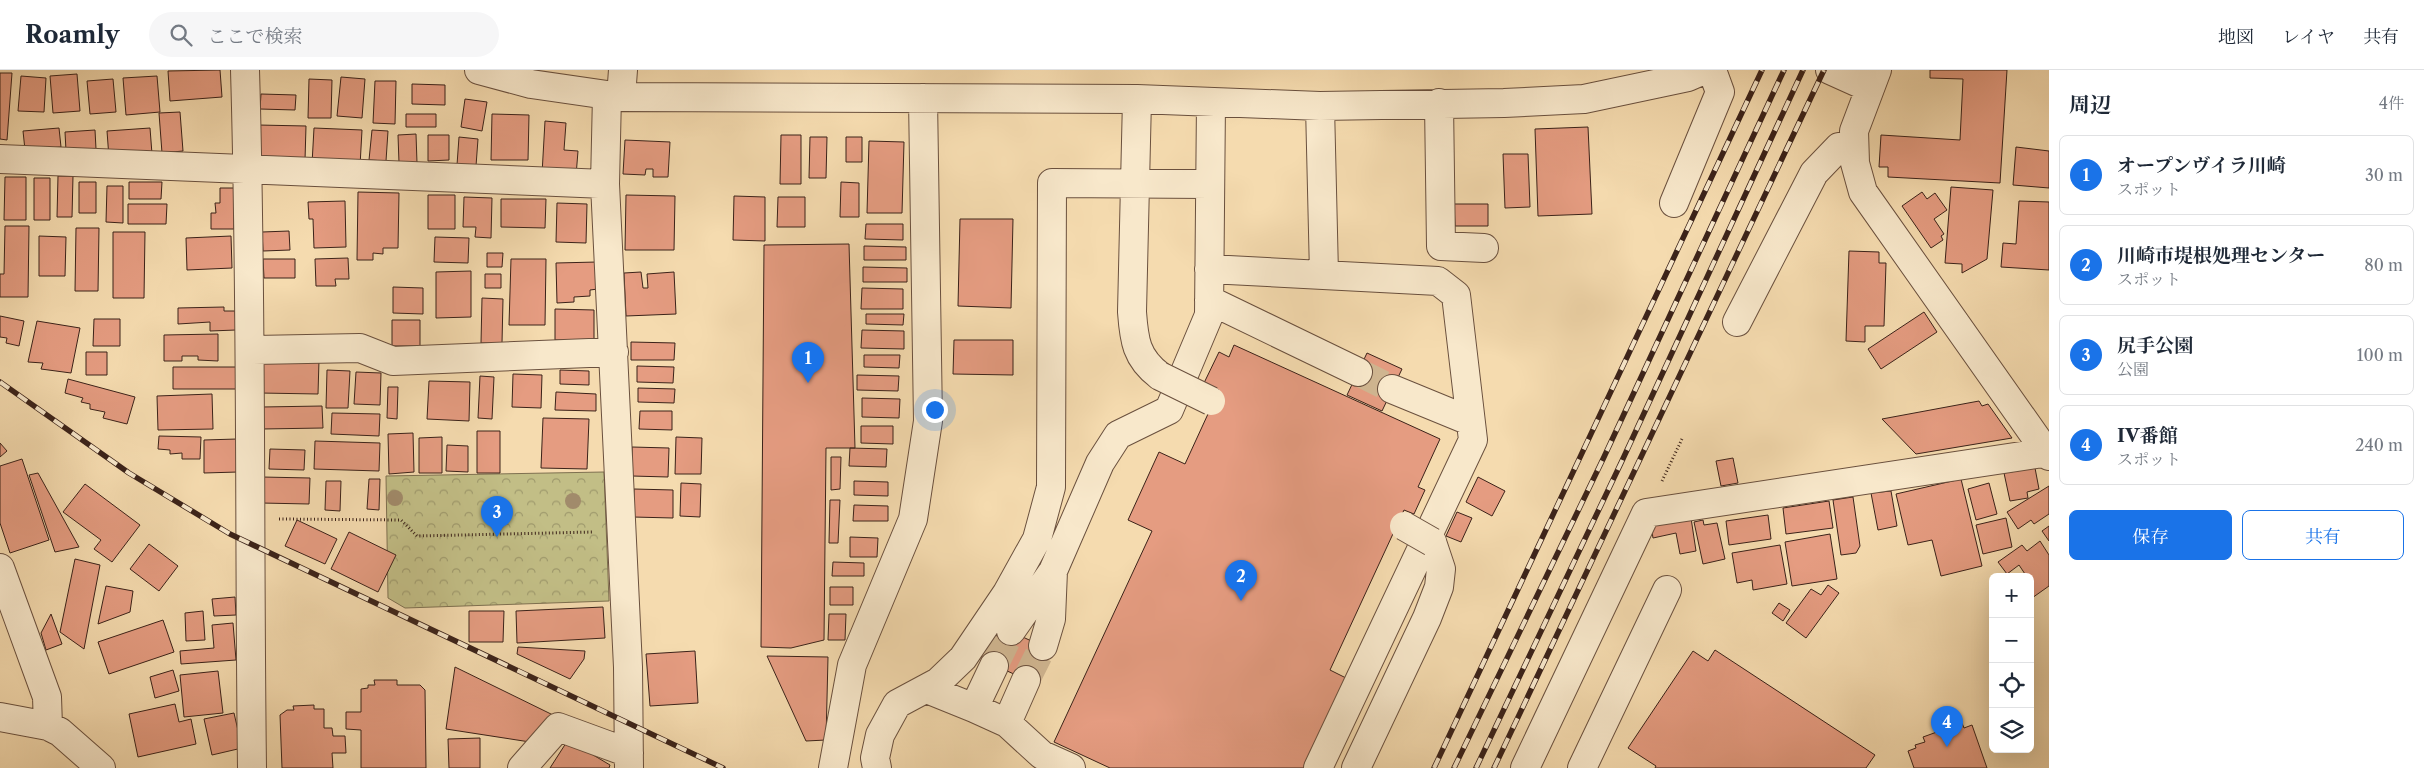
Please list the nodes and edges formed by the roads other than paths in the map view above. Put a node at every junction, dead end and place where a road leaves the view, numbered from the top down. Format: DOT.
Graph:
graph roads {
  1 [pos="245,70"];
  2 [pos="479,70"];
  3 [pos="623,70"];
  4 [pos="1704,70"];
  5 [pos="1712,70"];
  6 [pos="1830,70"];
  7 [pos="1873,79"];
  8 [pos="614,96"];
  9 [pos="923,98"];
  10 [pos="1137,99"];
  11 [pos="1211,102"];
  12 [pos="1439,103"];
  13 [pos="1320,106"];
  14 [pos="1853,146"];
  15 [pos="0,159"];
  16 [pos="248,169"];
  17 [pos="1135,182"];
  18 [pos="605,184"];
  19 [pos="1210,184"];
  20 [pos="1674,203"];
  21 [pos="1484,248"];
  22 [pos="1209,269"];
  23 [pos="1324,274"];
  24 [pos="1209,300"];
  25 [pos="1737,322"];
  26 [pos="250,350"];
  27 [pos="614,352"];
  28 [pos="1358,372"];
  29 [pos="1392,389"];
  30 [pos="1211,401"];
  31 [pos="1470,421"];
  32 [pos="2048,453"];
  33 [pos="1051,487"];
  34 [pos="1083,502"];
  35 [pos="1404,526"];
  36 [pos="0,568"];
  37 [pos="1053,572"];
  38 [pos="1668,590"];
  39 [pos="1011,631"];
  40 [pos="1043,646"];
  41 [pos="994,666"];
  42 [pos="1026,680"];
  43 [pos="927,689"];
  44 [pos="974,708"];
  45 [pos="0,717"];
  46 [pos="1007,722"];
  47 [pos="48,726"];
  48 [pos="629,760"];
  49 [pos="101,768"];
  50 [pos="252,768"];
  51 [pos="522,768"];
  52 [pos="833,768"];
  53 [pos="877,768"];
  54 [pos="1071,768"];
  55 [pos="1318,768"];
  56 [pos="1356,768"];
  57 [pos="1525,768"];
  58 [pos="1582,768"];
  1 -- 16 [label="street"];
  2 -- 8 [label="street"];
  3 -- 8 [label="street"];
  4 -- 12 [label="street"];
  5 -- 20 [label="street"];
  6 -- 7 [label="street"];
  7 -- 14 [label="street"];
  8 -- 9 [label="street"];
  8 -- 18 [label="street"];
  9 -- 10 [label="street"];
  9 -- 52 [label="street"];
  10 -- 11 [label="street"];
  10 -- 17 [label="street"];
  11 -- 13 [label="street"];
  11 -- 19 [label="street"];
  12 -- 13 [label="street"];
  12 -- 21 [label="street"];
  13 -- 23 [label="street"];
  14 -- 25 [label="street"];
  14 -- 32 [label="street"];
  15 -- 16 [label="street"];
  16 -- 18 [label="street"];
  16 -- 26 [label="street"];
  17 -- 19 [label="street"];
  17 -- 30 [label="street, bridge"];
  17 -- 33 [label="street"];
  18 -- 27 [label="street"];
  19 -- 22 [label="street"];
  22 -- 23 [label="street"];
  22 -- 24 [label="street"];
  23 -- 31 [label="street"];
  24 -- 28 [label="street"];
  24 -- 34 [label="street"];
  26 -- 27 [label="street"];
  26 -- 50 [label="street"];
  27 -- 48 [label="street"];
  29 -- 31 [label="street"];
  31 -- 55 [label="street"];
  32 -- 57 [label="street"];
  33 -- 34 [label="street"];
  33 -- 43 [label="street"];
  34 -- 37 [label="street"];
  35 -- 56 [label="street, bridge"];
  36 -- 47 [label="street"];
  37 -- 39 [label="street"];
  37 -- 40 [label="street"];
  38 -- 58 [label="street"];
  41 -- 44 [label="street"];
  42 -- 46 [label="street"];
  43 -- 44 [label="street"];
  43 -- 53 [label="street"];
  44 -- 46 [label="street"];
  45 -- 47 [label="street"];
  46 -- 54 [label="street"];
  47 -- 49 [label="street"];
  48 -- 51 [label="street"];
}
